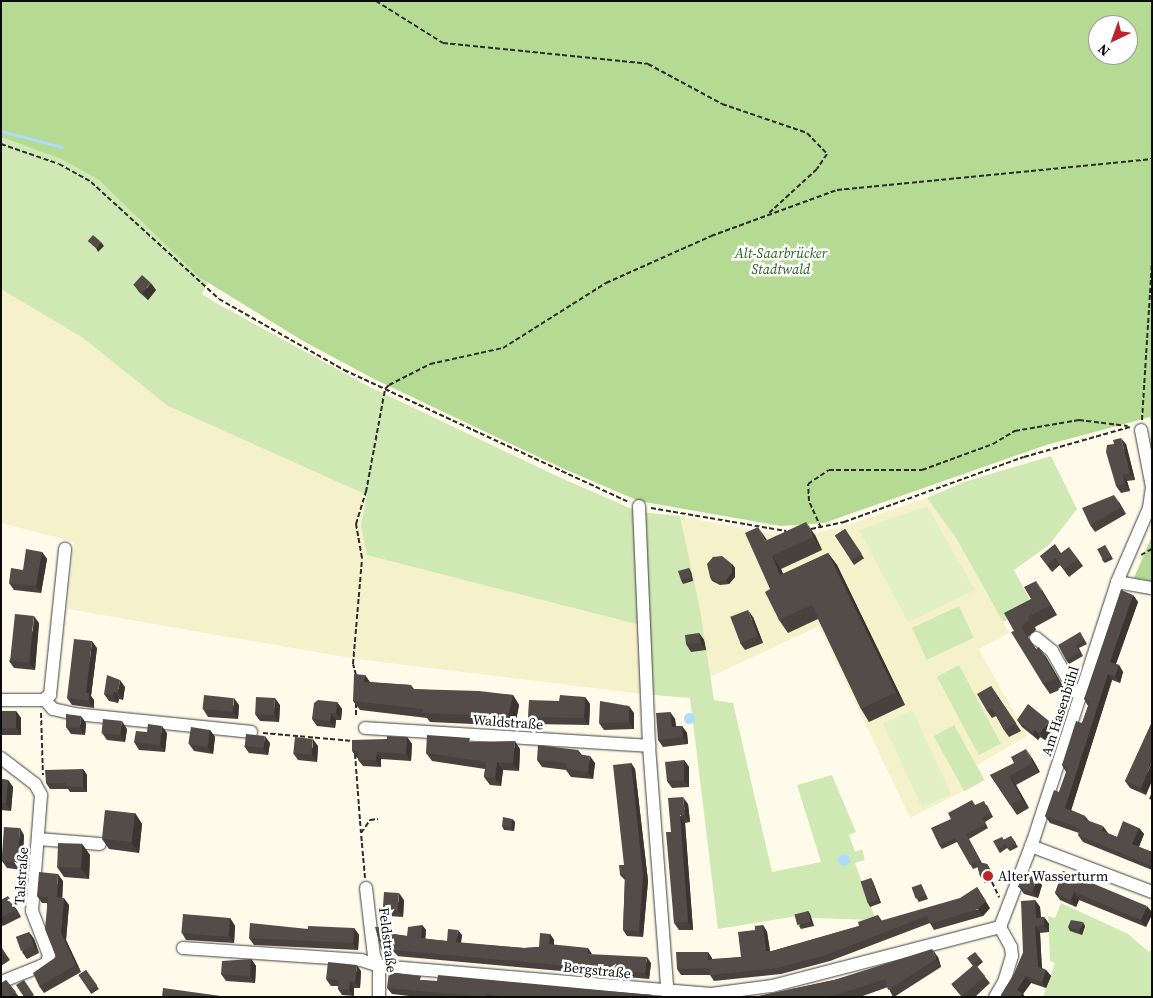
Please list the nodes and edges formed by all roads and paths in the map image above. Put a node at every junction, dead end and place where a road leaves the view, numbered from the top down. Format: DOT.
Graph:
graph roads {
  1 [pos="376,1"];
  2 [pos="1,144"];
  3 [pos="1152,158"];
  4 [pos="766,216"];
  5 [pos="1152,262"];
  6 [pos="385,389"];
  7 [pos="1136,428"];
  8 [pos="639,506"];
  9 [pos="821,528"];
  10 [pos="809,530"];
  11 [pos="790,531"];
  12 [pos="65,549"];
  13 [pos="1117,582"];
  14 [pos="1152,588"];
  15 [pos="1036,638"];
  16 [pos="356,684"];
  17 [pos="356,694"];
  18 [pos="1082,696"];
  19 [pos="1,700"];
  20 [pos="45,700"];
  21 [pos="41,712"];
  22 [pos="356,715"];
  23 [pos="365,728"];
  24 [pos="251,732"];
  25 [pos="649,746"];
  26 [pos="1,758"];
  27 [pos="39,789"];
  28 [pos="378,818"];
  29 [pos="361,833"];
  30 [pos="38,839"];
  31 [pos="100,844"];
  32 [pos="1032,846"];
  33 [pos="366,888"];
  34 [pos="1152,892"];
  35 [pos="1000,927"];
  36 [pos="183,948"];
  37 [pos="379,966"];
  38 [pos="1,982"];
  39 [pos="669,994"];
  40 [pos="378,997"];
  41 [pos="995,997"];
  1 -- 4 [label="path"];
  2 -- 6 [label="path"];
  3 -- 4 [label="path"];
  4 -- 6 [label="path"];
  5 -- 7 [label="path"];
  6 -- 8 [label="path"];
  6 -- 16 [label="path"];
  7 -- 9 [label="path"];
  7 -- 9 [label="path"];
  7 -- 13 [label="street, Am Hasenbühl"];
  8 -- 11 [label="path"];
  8 -- 25 [label="street"];
  9 -- 10 [label="path"];
  12 -- 20 [label="street"];
  13 -- 14 [label="street"];
  13 -- 18 [label="street, Am Hasenbühl"];
  15 -- 18 [label="street"];
  17 -- 22 [label="path"];
  18 -- 32 [label="street, Am Hasenbühl"];
  19 -- 20 [label="street"];
  20 -- 24 [label="street"];
  21 -- 27 [label="path"];
  23 -- 25 [label="street, Waldstraße"];
  24 -- 29 [label="path"];
  25 -- 39 [label="street"];
  26 -- 27 [label="street"];
  27 -- 30 [label="street, Talstraße"];
  28 -- 29 [label="path"];
  29 -- 33 [label="path"];
  30 -- 31 [label="street"];
  30 -- 38 [label="street, Talstraße"];
  32 -- 34 [label="street"];
  32 -- 35 [label="street, Am Hasenbühl"];
  33 -- 37 [label="street, Feldstraße"];
  35 -- 39 [label="street, Bergstraße"];
  35 -- 41 [label="street"];
  36 -- 37 [label="street, Bergstraße"];
  37 -- 39 [label="street, Bergstraße"];
  37 -- 40 [label="street, Feldstraße"];
}
